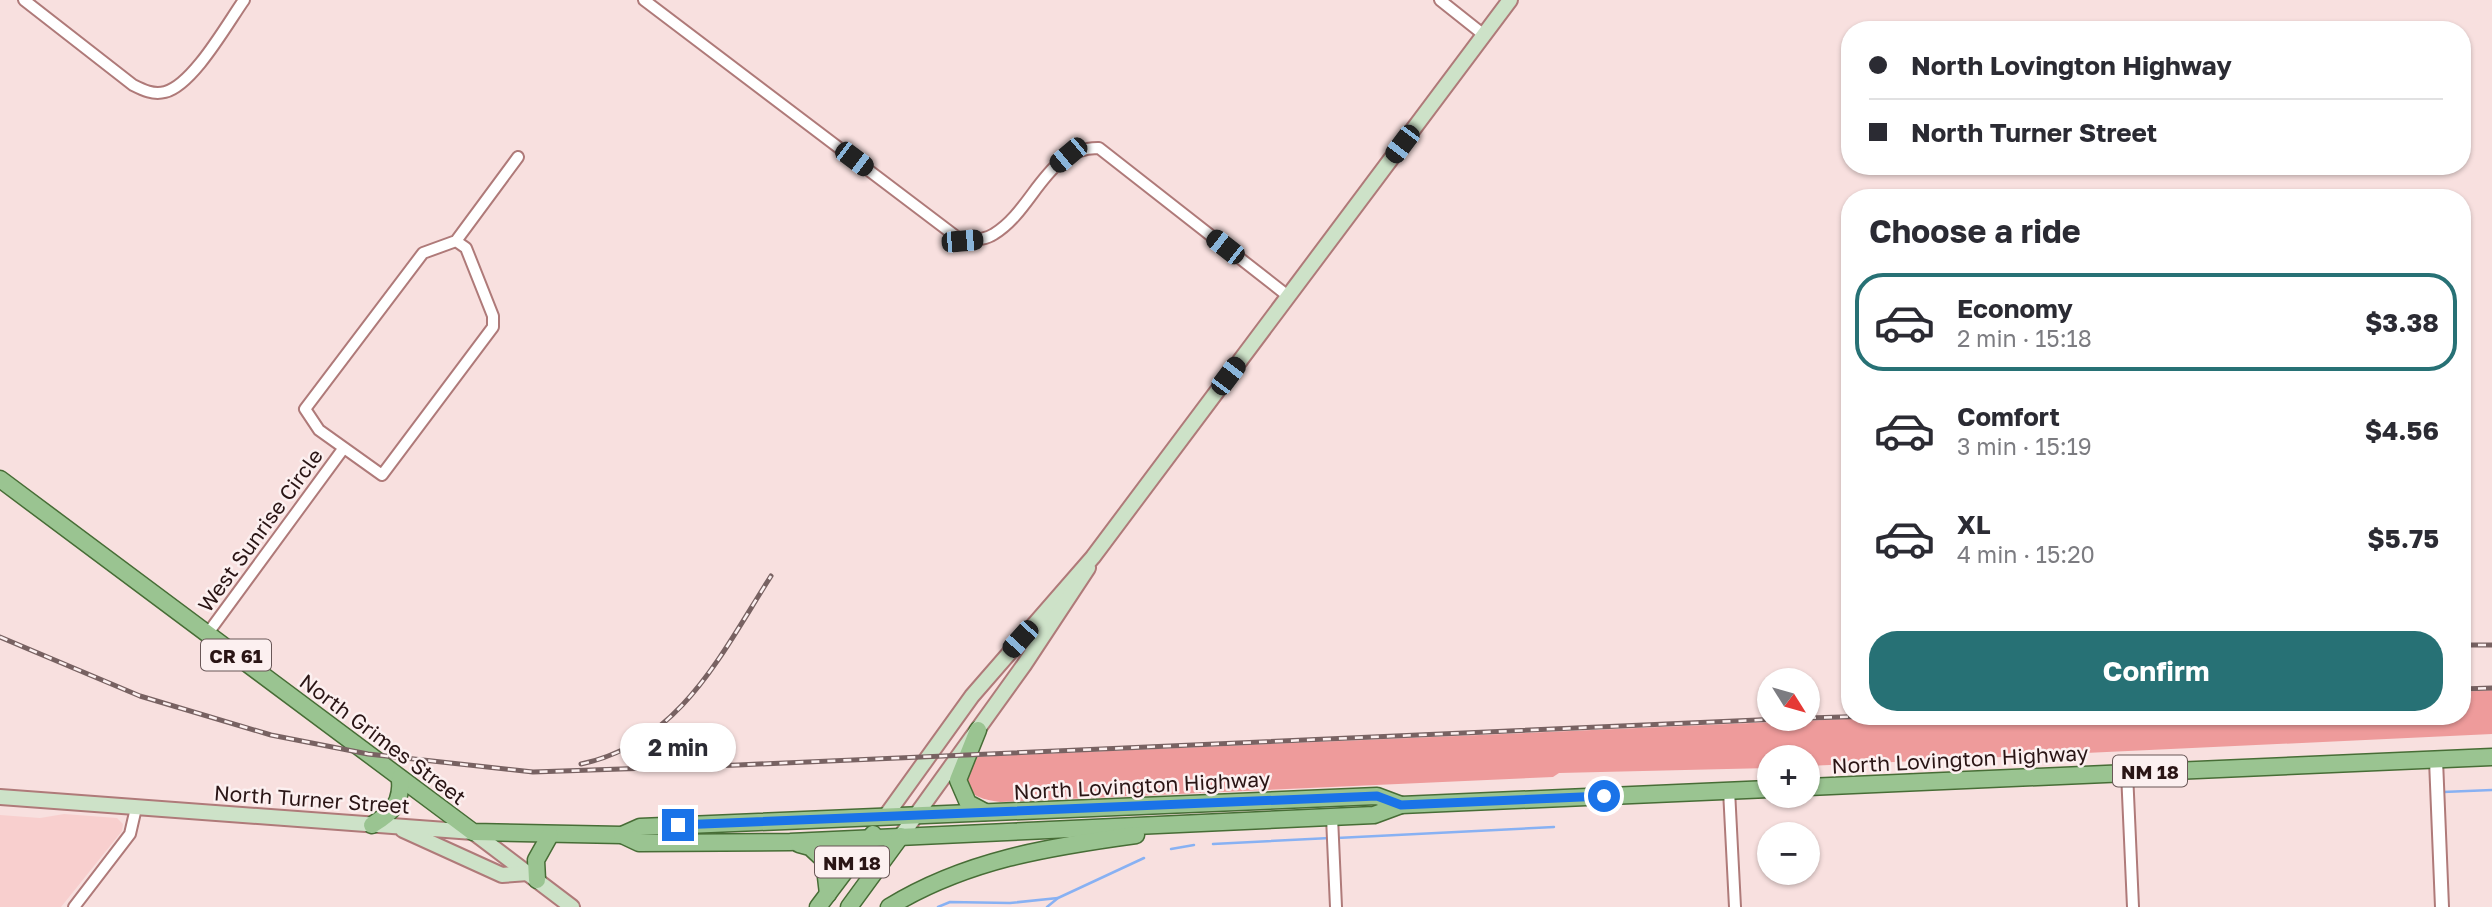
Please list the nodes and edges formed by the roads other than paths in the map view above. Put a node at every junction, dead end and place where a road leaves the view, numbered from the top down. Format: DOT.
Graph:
graph roads {
  1 [pos="24,0"];
  2 [pos="244,0"];
  3 [pos="644,0"];
  4 [pos="1440,0"];
  5 [pos="1510,0"];
  6 [pos="1484,34"];
  7 [pos="518,157"];
  8 [pos="456,242"];
  9 [pos="1288,296"];
  10 [pos="343,449"];
  11 [pos="0,479"];
  12 [pos="1093,557"];
  13 [pos="208,633"];
  14 [pos="978,730"];
  15 [pos="2492,757"];
  16 [pos="2436,760"];
  17 [pos="2127,772"];
  18 [pos="400,778"];
  19 [pos="1820,786"];
  20 [pos="1757,789"];
  21 [pos="1729,790"];
  22 [pos="0,797"];
  23 [pos="1401,805"];
  24 [pos="136,808"];
  25 [pos="987,813"];
  26 [pos="884,817"];
  27 [pos="915,817"];
  28 [pos="1332,817"];
  29 [pos="372,825"];
  30 [pos="1160,825"];
  31 [pos="395,827"];
  32 [pos="473,832"];
  33 [pos="550,835"];
  34 [pos="622,835"];
  35 [pos="901,836"];
  36 [pos="870,838"];
  37 [pos="790,842"];
  38 [pos="533,877"];
  39 [pos="823,901"];
  40 [pos="74,907"];
  41 [pos="572,907"];
  42 [pos="849,907"];
  43 [pos="889,907"];
  44 [pos="1336,907"];
  45 [pos="1735,907"];
  46 [pos="2133,907"];
  47 [pos="2442,907"];
  1 -- 2 [label="street"];
  3 -- 9 [label="street"];
  4 -- 6 [label="street"];
  5 -- 6 [label="main road"];
  6 -- 9 [label="main road"];
  7 -- 8 [label="street"];
  8 -- 10 [label="street, West Sunrise Circle"];
  8 -- 10 [label="street, West Sunrise Circle"];
  9 -- 12 [label="main road"];
  10 -- 13 [label="street, West Sunrise Circle"];
  11 -- 13 [label="main road, North Grimes Street / CR 61"];
  12 -- 14 [label="main road"];
  12 -- 26 [label="main road"];
  13 -- 18 [label="main road, North Grimes Street / CR 61"];
  14 -- 25 [label="main road"];
  14 -- 27 [label="main road"];
  15 -- 16 [label="main road, North Lovington Highway / NM 18"];
  16 -- 17 [label="main road, North Lovington Highway / NM 18"];
  16 -- 47 [label="street"];
  17 -- 19 [label="main road, North Lovington Highway / NM 18"];
  17 -- 46 [label="street"];
  18 -- 29 [label="main road"];
  18 -- 32 [label="main road, North Grimes Street / CR 61"];
  20 -- 21 [label="main road, North Lovington Highway / NM 18"];
  21 -- 23 [label="main road, North Lovington Highway / NM 18"];
  21 -- 45 [label="street"];
  22 -- 24 [label="main road, North Turner Street"];
  23 -- 25 [label="main road, North Lovington Highway / NM 18"];
  23 -- 28 [label="main road, North Lovington Highway / NM 18"];
  24 -- 29 [label="main road, North Turner Street"];
  24 -- 40 [label="street"];
  25 -- 27 [label="main road, North Lovington Highway / NM 18"];
  26 -- 27 [label="main road, North Lovington Highway / NM 18"];
  26 -- 34 [label="main road, North Turner Street"];
  26 -- 36 [label="main road, NM 18"];
  27 -- 35 [label="main road"];
  28 -- 30 [label="main road, North Lovington Highway / NM 18"];
  28 -- 44 [label="street"];
  29 -- 31 [label="main road, North Turner Street"];
  30 -- 35 [label="main road, North Lovington Highway / NM 18"];
  30 -- 43 [label="main road"];
  31 -- 32 [label="main road, North Turner Street"];
  31 -- 38 [label="main road"];
  32 -- 33 [label="main road, North Turner Street"];
  32 -- 38 [label="main road, North Grimes Street / CR 61"];
  33 -- 34 [label="main road, North Turner Street"];
  33 -- 38 [label="main road"];
  34 -- 37 [label="main road, North Turner Street"];
  35 -- 36 [label="main road, North Turner Street"];
  35 -- 42 [label="main road, NM 18"];
  36 -- 37 [label="main road, North Turner Street"];
  36 -- 39 [label="main road, NM 18"];
  37 -- 39 [label="main road"];
  38 -- 41 [label="main road, North Grimes Street / CR 61"];
}
